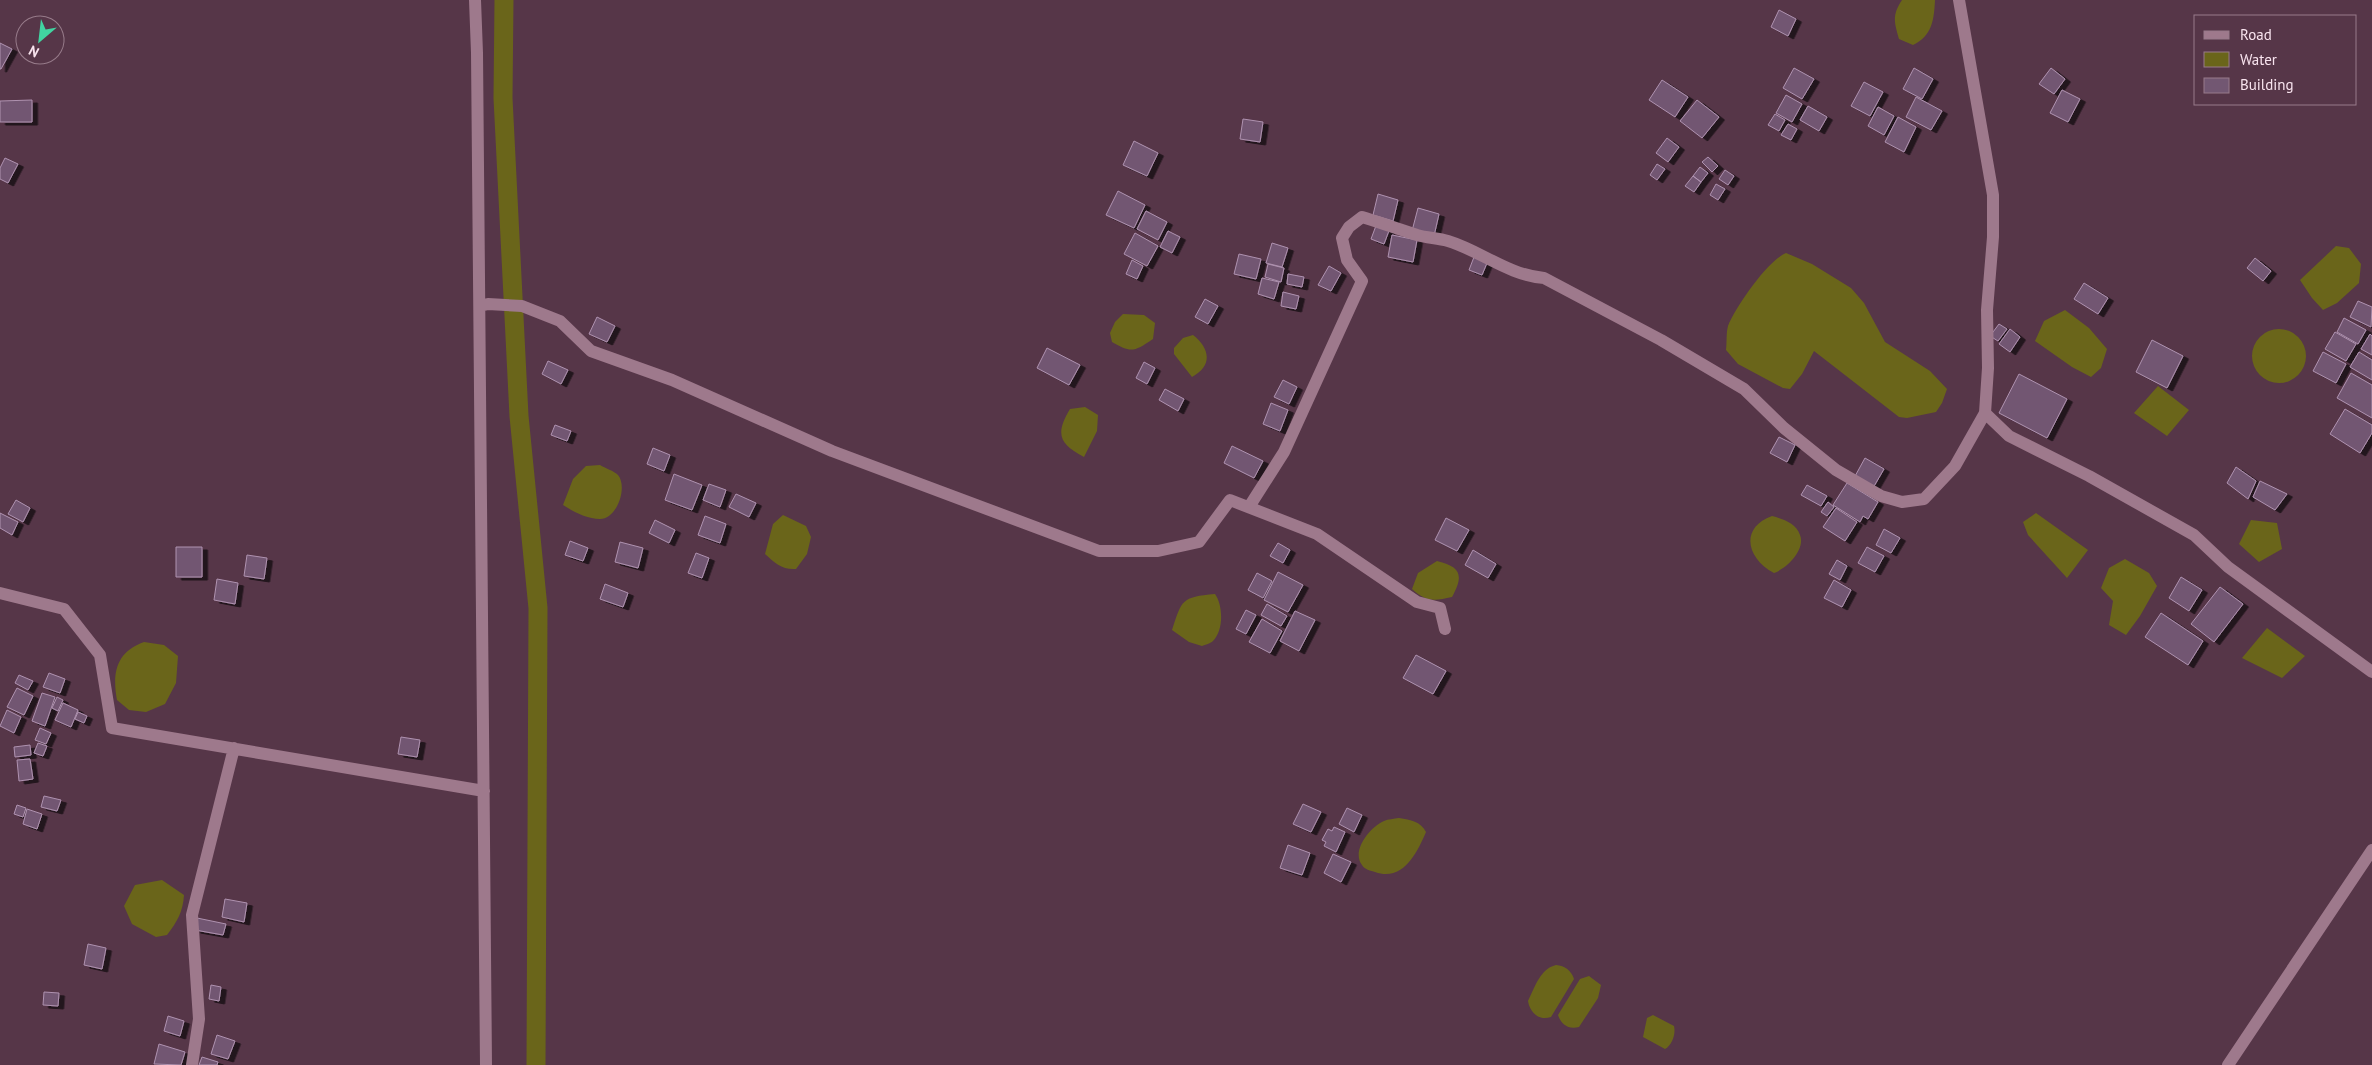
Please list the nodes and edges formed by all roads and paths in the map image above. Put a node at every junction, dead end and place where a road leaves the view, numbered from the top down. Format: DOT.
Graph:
graph roads {
  1 [pos="475,0"];
  2 [pos="1959,0"];
  3 [pos="484,305"];
  4 [pos="1985,413"];
  5 [pos="1249,507"];
  6 [pos="0,593"];
  7 [pos="1445,629"];
  8 [pos="2372,672"];
  9 [pos="234,748"];
  10 [pos="484,791"];
  11 [pos="2372,850"];
  12 [pos="192,1065"];
  13 [pos="486,1065"];
  14 [pos="2228,1065"];
  1 -- 3 [label="street"];
  2 -- 4 [label="street"];
  3 -- 5 [label="street"];
  3 -- 10 [label="street"];
  4 -- 5 [label="street"];
  4 -- 8 [label="street"];
  5 -- 7 [label="street"];
  6 -- 9 [label="street"];
  9 -- 10 [label="street"];
  9 -- 12 [label="street"];
  10 -- 13 [label="street"];
  11 -- 14 [label="street"];
}
